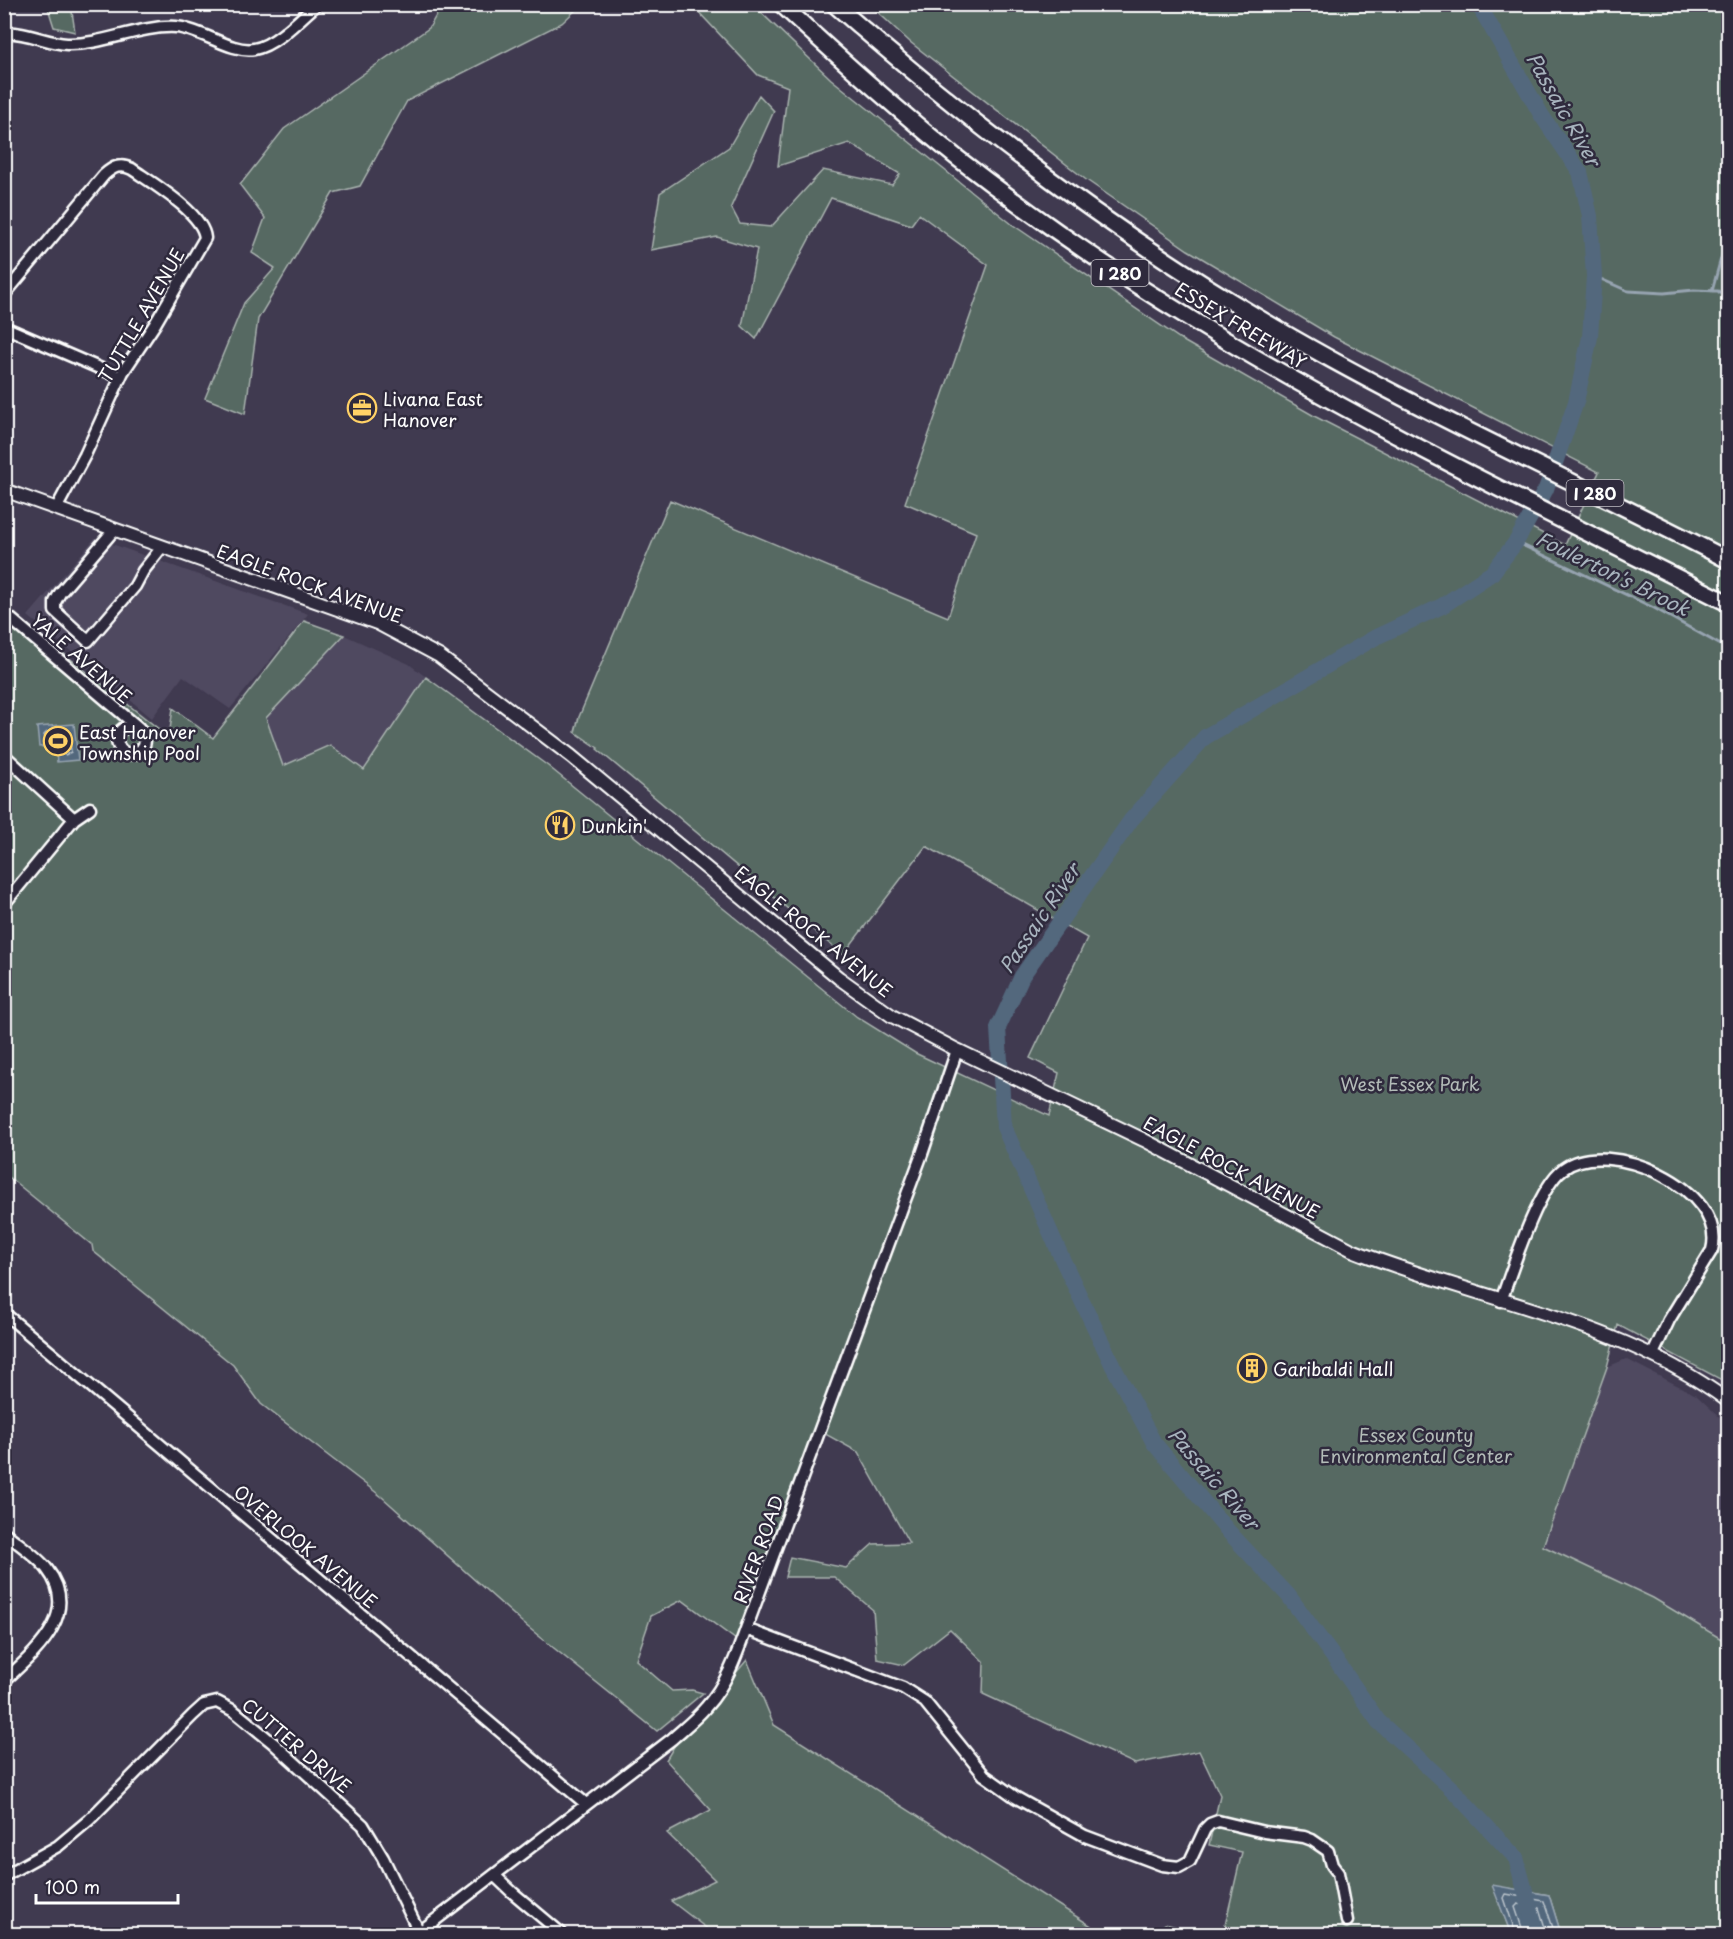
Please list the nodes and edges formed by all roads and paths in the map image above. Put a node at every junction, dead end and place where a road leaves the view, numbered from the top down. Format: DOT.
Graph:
graph roads {
  1 [pos="317,4"];
  2 [pos="782,4"];
  3 [pos="834,4"];
  4 [pos="4,33"];
  5 [pos="4,295"];
  6 [pos="4,327"];
  7 [pos="120,377"];
  8 [pos="4,490"];
  9 [pos="56,509"];
  10 [pos="114,530"];
  11 [pos="162,547"];
  12 [pos="1728,560"];
  13 [pos="1728,603"];
  14 [pos="4,613"];
  15 [pos="139,728"];
  16 [pos="4,755"];
  17 [pos="90,808"];
  18 [pos="74,819"];
  19 [pos="4,904"];
  20 [pos="957,1050"];
  21 [pos="1501,1301"];
  22 [pos="4,1313"];
  23 [pos="1653,1354"];
  24 [pos="1728,1401"];
  25 [pos="4,1532"];
  26 [pos="746,1629"];
  27 [pos="4,1681"];
  28 [pos="586,1804"];
  29 [pos="494,1875"];
  30 [pos="4,1876"];
  31 [pos="1347,1920"];
  32 [pos="418,1933"];
  33 [pos="562,1935"];
  1 -- 4 [label="street"];
  2 -- 13 [label="highway, ESSEX FREEWAY / I 280"];
  3 -- 12 [label="highway, ESSEX FREEWAY / I 280"];
  5 -- 7 [label="street, TUTTLE AVENUE"];
  6 -- 7 [label="street"];
  7 -- 9 [label="street, TUTTLE AVENUE"];
  8 -- 9 [label="main road, EAGLE ROCK AVENUE"];
  9 -- 10 [label="main road, EAGLE ROCK AVENUE"];
  10 -- 11 [label="main road, EAGLE ROCK AVENUE"];
  10 -- 11 [label="street"];
  11 -- 20 [label="main road, EAGLE ROCK AVENUE"];
  14 -- 15 [label="street, YALE AVENUE"];
  16 -- 18 [label="street"];
  17 -- 18 [label="street"];
  18 -- 19 [label="street"];
  20 -- 21 [label="main road, EAGLE ROCK AVENUE"];
  20 -- 26 [label="street, RIVER ROAD"];
  21 -- 23 [label="main road, EAGLE ROCK AVENUE"];
  21 -- 23 [label="street"];
  22 -- 28 [label="street, OVERLOOK AVENUE"];
  23 -- 24 [label="main road, EAGLE ROCK AVENUE"];
  25 -- 27 [label="street"];
  26 -- 28 [label="street, RIVER ROAD"];
  26 -- 31 [label="street"];
  28 -- 29 [label="street, RIVER ROAD"];
  29 -- 32 [label="street, RIVER ROAD"];
  29 -- 33 [label="street"];
  30 -- 32 [label="street, CUTTER DRIVE"];
}
